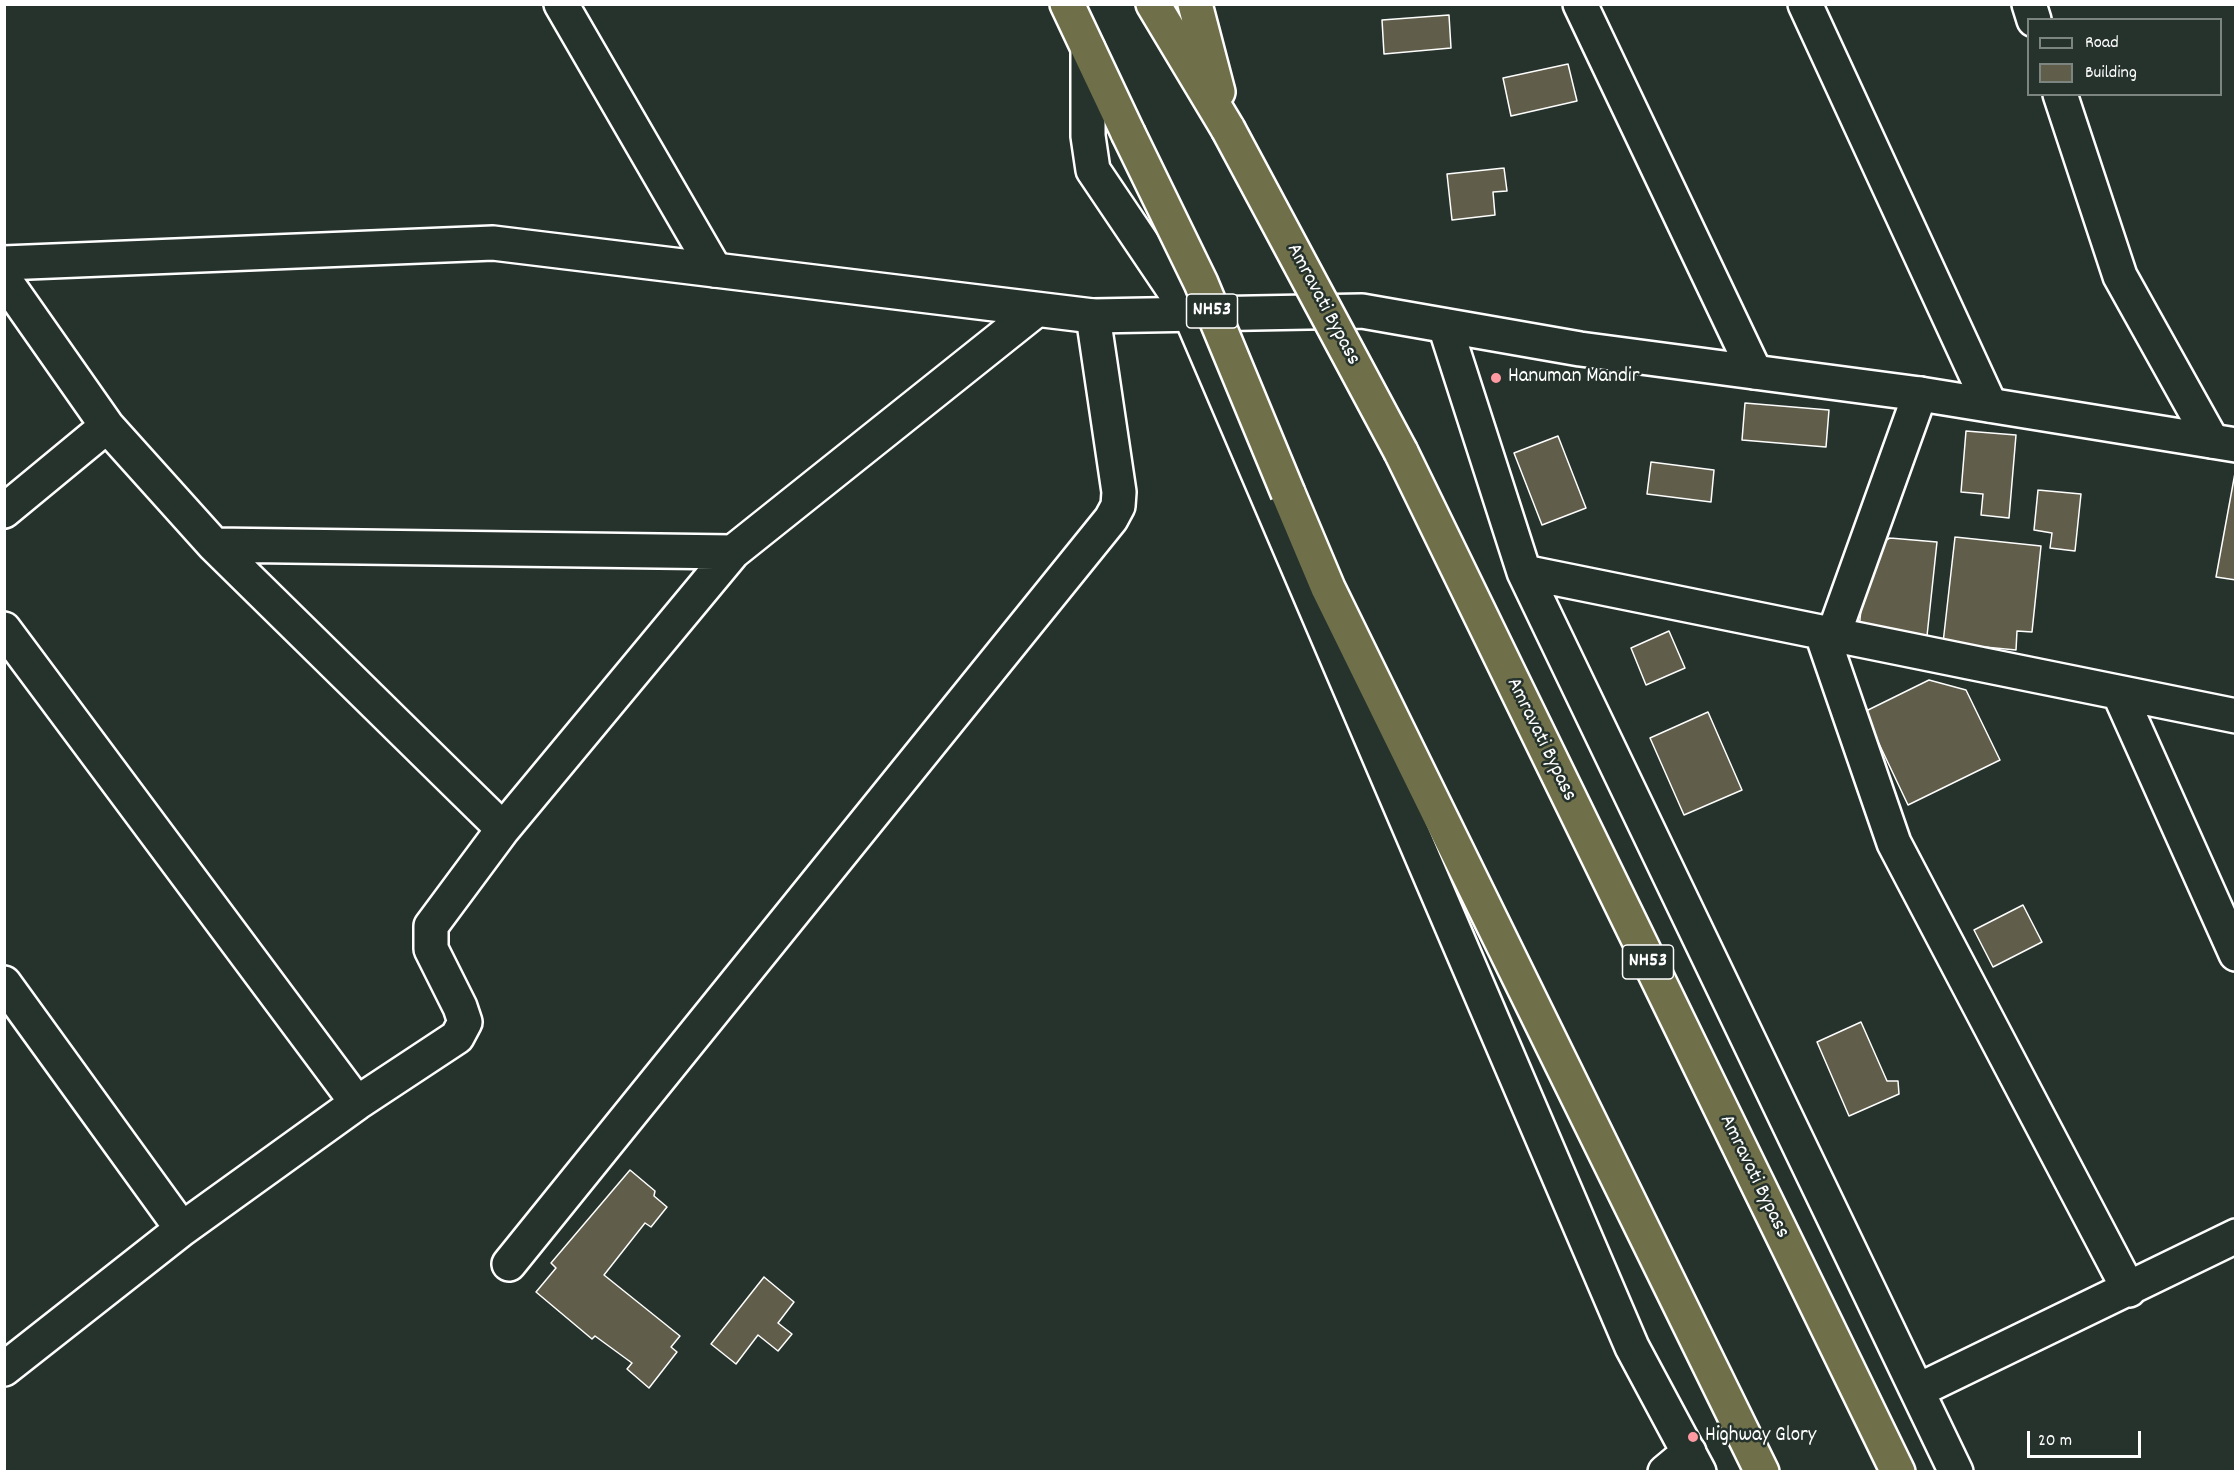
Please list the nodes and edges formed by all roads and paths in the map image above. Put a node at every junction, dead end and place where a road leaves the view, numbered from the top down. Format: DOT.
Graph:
graph roads {
  1 [pos="561,4"];
  2 [pos="1067,4"];
  3 [pos="1154,4"];
  4 [pos="1195,4"];
  5 [pos="1581,4"];
  6 [pos="1805,4"];
  7 [pos="1088,49"];
  8 [pos="2061,96"];
  9 [pos="1228,129"];
  10 [pos="4,263"];
  11 [pos="715,270"];
  12 [pos="4,279"];
  13 [pos="1036,310"];
  14 [pos="1190,314"];
  15 [pos="1093,316"];
  16 [pos="1445,326"];
  17 [pos="1755,372"];
  18 [pos="1920,394"];
  19 [pos="1990,405"];
  20 [pos="107,426"];
  21 [pos="2224,443"];
  22 [pos="4,511"];
  23 [pos="214,545"];
  24 [pos="733,552"];
  25 [pos="1524,572"];
  26 [pos="4,629"];
  27 [pos="1828,635"];
  28 [pos="2119,693"];
  29 [pos="2235,716"];
  30 [pos="503,829"];
  31 [pos="2235,954"];
  32 [pos="4,983"];
  33 [pos="357,1103"];
  34 [pos="182,1229"];
  35 [pos="2235,1236"];
  36 [pos="509,1264"];
  37 [pos="2129,1290"];
  38 [pos="4,1369"];
  39 [pos="1919,1390"];
  40 [pos="1684,1465"];
  41 [pos="1762,1472"];
  42 [pos="1898,1472"];
  43 [pos="1956,1472"];
  1 -- 11 [label="street"];
  2 -- 7 [label="highway, NH53"];
  3 -- 9 [label="highway"];
  4 -- 9 [label="highway, Amravati Bypass / NH53"];
  5 -- 17 [label="street"];
  6 -- 19 [label="street"];
  7 -- 14 [label="street"];
  7 -- 41 [label="highway, NH53, bridge"];
  8 -- 21 [label="street"];
  9 -- 42 [label="highway, Amravati Bypass / NH53, bridge"];
  10 -- 11 [label="street"];
  11 -- 13 [label="street"];
  12 -- 20 [label="street"];
  13 -- 15 [label="street"];
  13 -- 24 [label="street"];
  14 -- 15 [label="street"];
  14 -- 16 [label="street"];
  14 -- 40 [label="street"];
  15 -- 36 [label="street"];
  16 -- 17 [label="street"];
  16 -- 25 [label="street"];
  17 -- 18 [label="street"];
  18 -- 19 [label="street"];
  18 -- 27 [label="street"];
  19 -- 21 [label="street"];
  20 -- 22 [label="street"];
  20 -- 23 [label="street"];
  23 -- 24 [label="street"];
  23 -- 30 [label="street"];
  24 -- 30 [label="street"];
  25 -- 27 [label="street"];
  25 -- 39 [label="street"];
  26 -- 33 [label="street"];
  27 -- 28 [label="street"];
  27 -- 37 [label="street"];
  28 -- 29 [label="street"];
  28 -- 31 [label="street"];
  30 -- 33 [label="street"];
  32 -- 34 [label="street"];
  33 -- 34 [label="street"];
  34 -- 38 [label="street"];
  35 -- 37 [label="street"];
  37 -- 39 [label="street"];
  39 -- 43 [label="street"];
}
